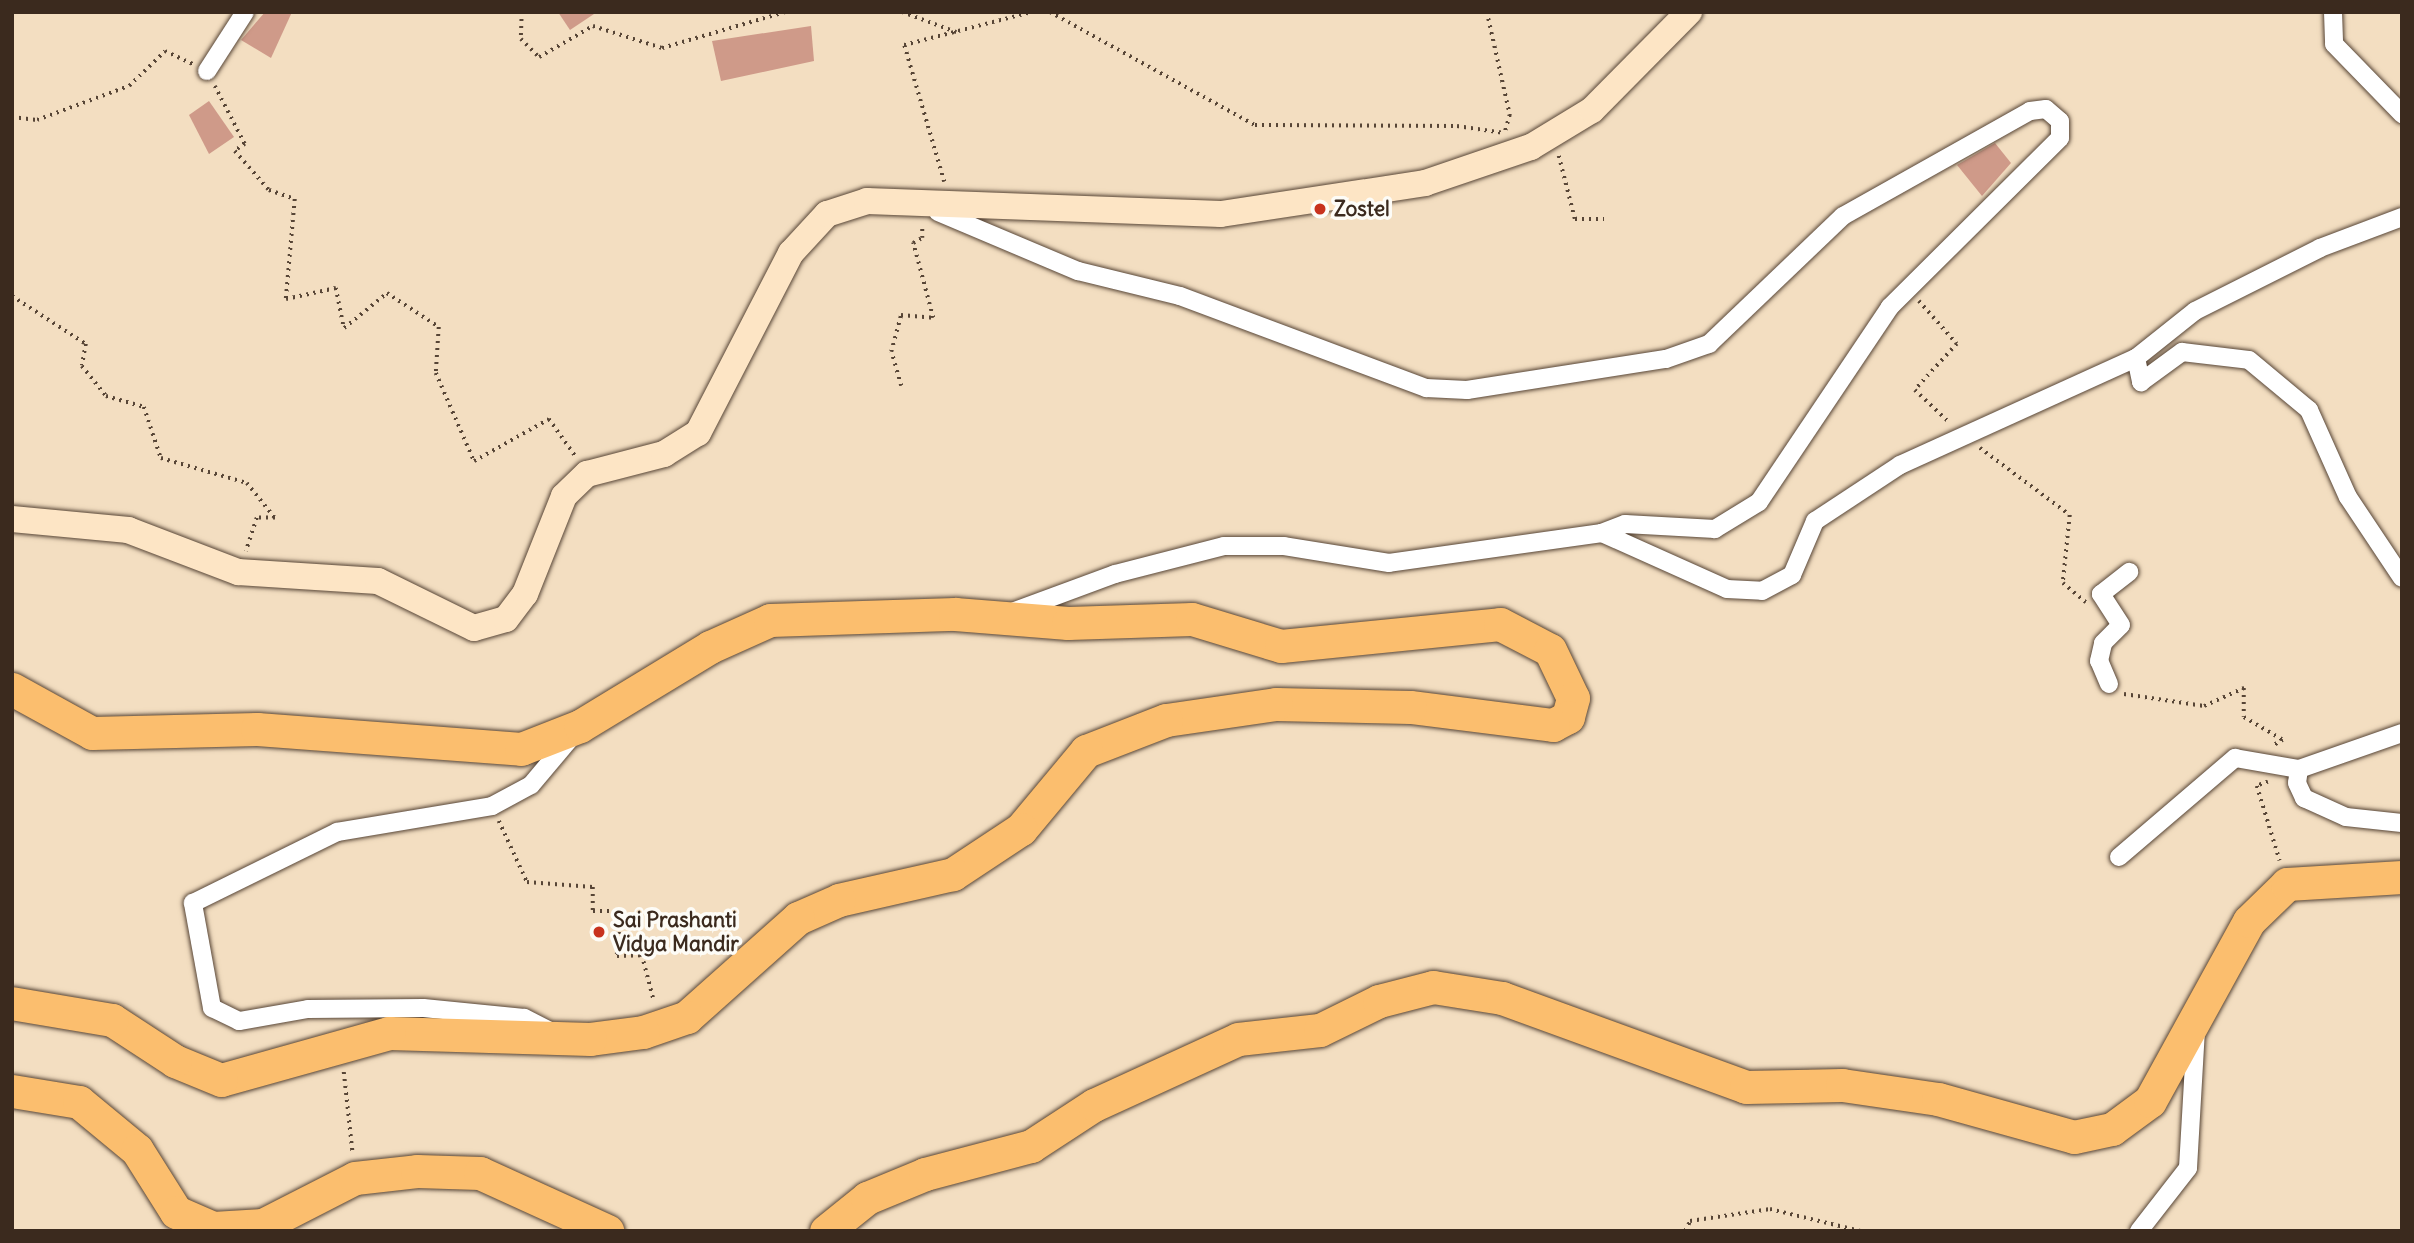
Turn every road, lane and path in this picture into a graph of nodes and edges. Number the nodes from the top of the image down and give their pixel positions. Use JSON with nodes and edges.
{"nodes":[{"id":1,"x":245,"y":12,"type":"edge"},
{"id":2,"x":522,"y":12,"type":"edge"},
{"id":3,"x":785,"y":12,"type":"edge"},
{"id":4,"x":902,"y":12,"type":"edge"},
{"id":5,"x":1032,"y":12,"type":"edge"},
{"id":6,"x":1049,"y":12,"type":"edge"},
{"id":7,"x":1487,"y":12,"type":"edge"},
{"id":8,"x":1689,"y":12,"type":"edge"},
{"id":9,"x":2333,"y":12,"type":"edge"},
{"id":10,"x":956,"y":32,"type":"junction"},
{"id":11,"x":207,"y":71,"type":"junction"},
{"id":12,"x":2402,"y":114,"type":"edge"},
{"id":13,"x":12,"y":117,"type":"edge"},
{"id":14,"x":1505,"y":133,"type":"junction"},
{"id":15,"x":1516,"y":134,"type":"dead end"},
{"id":16,"x":1553,"y":134,"type":"junction"},
{"id":17,"x":894,"y":201,"type":"junction"},
{"id":18,"x":951,"y":206,"type":"junction"},
{"id":19,"x":2402,"y":217,"type":"edge"},
{"id":20,"x":1604,"y":219,"type":"dead end"},
{"id":21,"x":1908,"y":289,"type":"junction"},
{"id":22,"x":12,"y":296,"type":"edge"},
{"id":23,"x":2136,"y":358,"type":"junction"},
{"id":24,"x":901,"y":386,"type":"dead end"},
{"id":25,"x":1964,"y":436,"type":"junction"},
{"id":26,"x":587,"y":474,"type":"junction"},
{"id":27,"x":12,"y":519,"type":"edge"},
{"id":28,"x":1602,"y":534,"type":"junction"},
{"id":29,"x":238,"y":572,"type":"junction"},
{"id":30,"x":2129,"y":572,"type":"dead end"},
{"id":31,"x":2402,"y":578,"type":"edge"},
{"id":32,"x":2101,"y":594,"type":"junction"},
{"id":33,"x":998,"y":617,"type":"junction"},
{"id":34,"x":2109,"y":684,"type":"joint"},
{"id":35,"x":12,"y":689,"type":"edge"},
{"id":36,"x":580,"y":726,"type":"junction"},
{"id":37,"x":2402,"y":733,"type":"edge"},
{"id":38,"x":2247,"y":760,"type":"junction"},
{"id":39,"x":2299,"y":769,"type":"junction"},
{"id":40,"x":492,"y":806,"type":"junction"},
{"id":41,"x":2402,"y":823,"type":"edge"},
{"id":42,"x":2119,"y":857,"type":"dead end"},
{"id":43,"x":2402,"y":877,"type":"edge"},
{"id":44,"x":2287,"y":884,"type":"junction"},
{"id":45,"x":12,"y":1003,"type":"edge"},
{"id":46,"x":2197,"y":1020,"type":"junction"},
{"id":47,"x":660,"y":1026,"type":"junction"},
{"id":48,"x":564,"y":1038,"type":"junction"},
{"id":49,"x":341,"y":1049,"type":"junction"},
{"id":50,"x":12,"y":1091,"type":"edge"},
{"id":51,"x":355,"y":1178,"type":"junction"},
{"id":52,"x":607,"y":1231,"type":"edge"},
{"id":53,"x":826,"y":1231,"type":"edge"},
{"id":54,"x":1685,"y":1231,"type":"edge"},
{"id":55,"x":1860,"y":1231,"type":"edge"},
{"id":56,"x":2139,"y":1231,"type":"edge"}],
"edges":[{"from":1,"to":11,"type":"street"},
{"from":2,"to":3,"type":"path"},
{"from":4,"to":10,"type":"path"},
{"from":5,"to":10,"type":"path"},
{"from":6,"to":14,"type":"path"},
{"from":7,"to":14,"type":"path"},
{"from":8,"to":16,"type":"main road"},
{"from":9,"to":12,"type":"street"},
{"from":10,"to":18,"type":"path"},
{"from":11,"to":13,"type":"path"},
{"from":11,"to":26,"type":"path"},
{"from":14,"to":15,"type":"path"},
{"from":16,"to":18,"type":"main road"},
{"from":16,"to":20,"type":"path"},
{"from":17,"to":18,"type":"main road"},
{"from":17,"to":21,"type":"street"},
{"from":17,"to":24,"type":"path"},
{"from":17,"to":26,"type":"main road"},
{"from":19,"to":23,"type":"street"},
{"from":21,"to":25,"type":"path"},
{"from":21,"to":28,"type":"street"},
{"from":22,"to":29,"type":"path"},
{"from":23,"to":25,"type":"street"},
{"from":23,"to":31,"type":"street"},
{"from":25,"to":28,"type":"street"},
{"from":25,"to":32,"type":"path"},
{"from":26,"to":29,"type":"main road"},
{"from":27,"to":29,"type":"main road"},
{"from":28,"to":33,"type":"street"},
{"from":30,"to":32,"type":"street"},
{"from":32,"to":34,"type":"street"},
{"from":33,"to":36,"type":"highway"},
{"from":33,"to":47,"type":"highway"},
{"from":34,"to":38,"type":"path"},
{"from":35,"to":36,"type":"highway"},
{"from":36,"to":40,"type":"street"},
{"from":37,"to":39,"type":"street"},
{"from":38,"to":39,"type":"street"},
{"from":38,"to":42,"type":"street"},
{"from":39,"to":41,"type":"street"},
{"from":39,"to":44,"type":"path"},
{"from":40,"to":47,"type":"path"},
{"from":40,"to":48,"type":"street"},
{"from":43,"to":44,"type":"highway"},
{"from":44,"to":46,"type":"highway"},
{"from":45,"to":49,"type":"highway"},
{"from":46,"to":53,"type":"highway"},
{"from":46,"to":56,"type":"street"},
{"from":47,"to":48,"type":"highway"},
{"from":48,"to":49,"type":"highway"},
{"from":49,"to":51,"type":"path"},
{"from":50,"to":51,"type":"highway"},
{"from":51,"to":52,"type":"highway"},
{"from":54,"to":55,"type":"path"}]}
